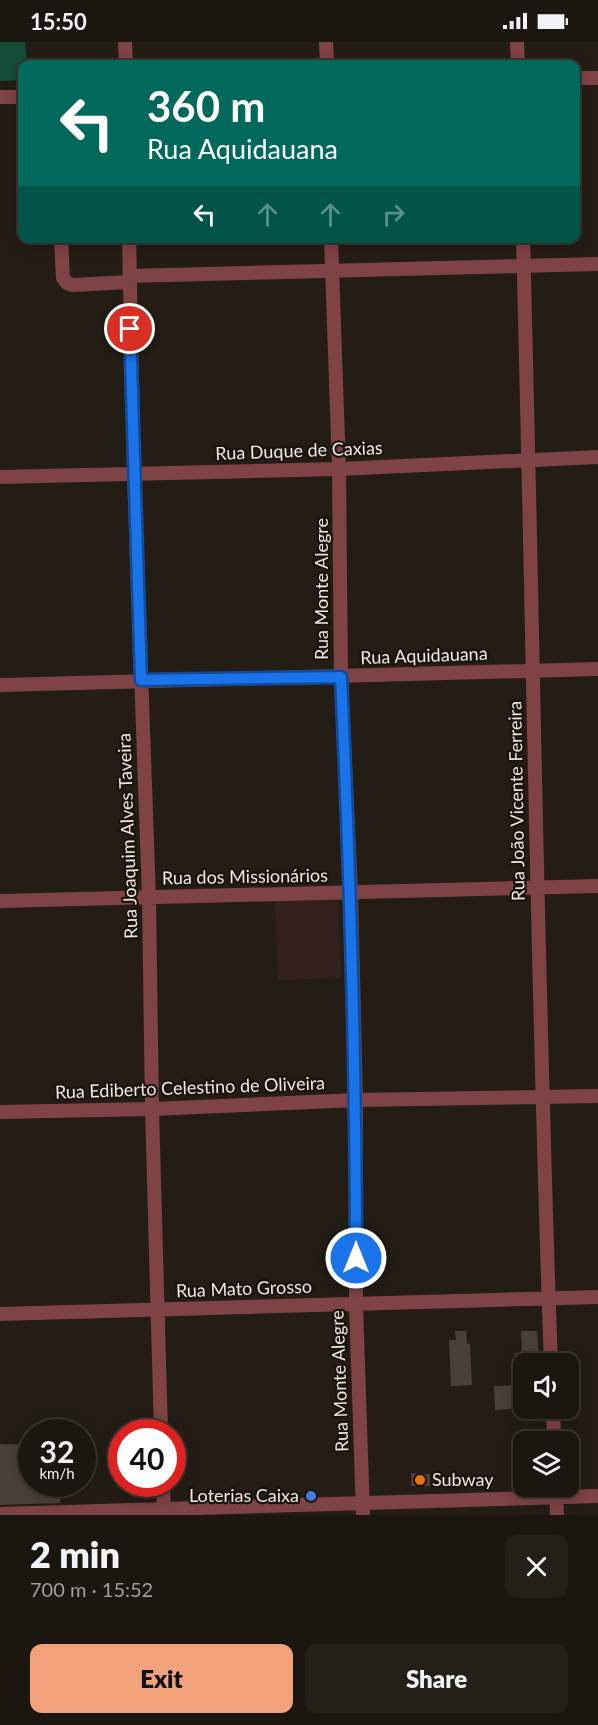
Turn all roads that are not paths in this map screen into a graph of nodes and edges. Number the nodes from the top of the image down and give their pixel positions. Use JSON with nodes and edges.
{"nodes":[{"id":1,"x":125,"y":42,"type":"edge"},
{"id":2,"x":326,"y":42,"type":"edge"},
{"id":3,"x":517,"y":42,"type":"edge"},
{"id":4,"x":126,"y":60,"type":"edge"},
{"id":5,"x":327,"y":60,"type":"edge"},
{"id":6,"x":518,"y":60,"type":"edge"},
{"id":7,"x":580,"y":78,"type":"edge"},
{"id":8,"x":598,"y":78,"type":"edge"},
{"id":9,"x":0,"y":97,"type":"edge"},
{"id":10,"x":18,"y":97,"type":"edge"},
{"id":11,"x":61,"y":243,"type":"edge"},
{"id":12,"x":129,"y":243,"type":"edge"},
{"id":13,"x":331,"y":243,"type":"edge"},
{"id":14,"x":522,"y":243,"type":"edge"},
{"id":15,"x":598,"y":264,"type":"edge"},
{"id":16,"x":523,"y":266,"type":"junction"},
{"id":17,"x":332,"y":269,"type":"junction"},
{"id":18,"x":129,"y":279,"type":"junction"},
{"id":19,"x":598,"y":457,"type":"edge"},
{"id":20,"x":529,"y":460,"type":"junction"},
{"id":21,"x":339,"y":469,"type":"junction"},
{"id":22,"x":134,"y":472,"type":"junction"},
{"id":23,"x":0,"y":477,"type":"edge"},
{"id":24,"x":598,"y":669,"type":"edge"},
{"id":25,"x":532,"y":670,"type":"junction"},
{"id":26,"x":341,"y":677,"type":"junction"},
{"id":27,"x":141,"y":680,"type":"junction"},
{"id":28,"x":0,"y":685,"type":"edge"},
{"id":29,"x":598,"y":886,"type":"edge"},
{"id":30,"x":536,"y":888,"type":"junction"},
{"id":31,"x":351,"y":893,"type":"junction"},
{"id":32,"x":149,"y":898,"type":"junction"},
{"id":33,"x":0,"y":901,"type":"edge"},
{"id":34,"x":598,"y":1096,"type":"edge"},
{"id":35,"x":544,"y":1097,"type":"junction"},
{"id":36,"x":356,"y":1100,"type":"junction"},
{"id":37,"x":152,"y":1108,"type":"junction"},
{"id":38,"x":0,"y":1112,"type":"edge"},
{"id":39,"x":598,"y":1297,"type":"edge"},
{"id":40,"x":549,"y":1298,"type":"junction"},
{"id":41,"x":356,"y":1303,"type":"junction"},
{"id":42,"x":158,"y":1309,"type":"junction"},
{"id":43,"x":0,"y":1314,"type":"edge"},
{"id":44,"x":551,"y":1353,"type":"edge"},
{"id":45,"x":161,"y":1419,"type":"edge"},
{"id":46,"x":579,"y":1494,"type":"edge"},
{"id":47,"x":513,"y":1496,"type":"edge"},
{"id":48,"x":598,"y":1496,"type":"edge"},
{"id":49,"x":163,"y":1497,"type":"edge"},
{"id":50,"x":556,"y":1497,"type":"edge"},
{"id":51,"x":362,"y":1509,"type":"edge"},
{"id":52,"x":164,"y":1512,"type":"edge"},
{"id":53,"x":0,"y":1514,"type":"edge"},
{"id":54,"x":557,"y":1515,"type":"edge"}],
"edges":[{"from":1,"to":4,"type":"street"},
{"from":2,"to":5,"type":"street"},
{"from":3,"to":6,"type":"street"},
{"from":7,"to":8,"type":"street"},
{"from":9,"to":10,"type":"street"},
{"from":11,"to":18,"type":"street"},
{"from":12,"to":18,"type":"street","name":"Rua Joaquim Alves Taveira"},
{"from":13,"to":17,"type":"street","name":"Rua Monte Alegre"},
{"from":14,"to":16,"type":"street","name":"Rua João Vicente Ferreira"},
{"from":15,"to":16,"type":"street"},
{"from":16,"to":17,"type":"street"},
{"from":16,"to":20,"type":"street","name":"Rua João Vicente Ferreira"},
{"from":17,"to":18,"type":"street"},
{"from":17,"to":21,"type":"street","name":"Rua Monte Alegre"},
{"from":18,"to":22,"type":"street","name":"Rua Joaquim Alves Taveira"},
{"from":19,"to":20,"type":"street","name":"Rua Duque de Caxias"},
{"from":20,"to":21,"type":"street","name":"Rua Duque de Caxias"},
{"from":20,"to":25,"type":"street","name":"Rua João Vicente Ferreira"},
{"from":21,"to":22,"type":"street","name":"Rua Duque de Caxias"},
{"from":21,"to":26,"type":"street","name":"Rua Monte Alegre"},
{"from":22,"to":23,"type":"street","name":"Rua Duque de Caxias"},
{"from":22,"to":27,"type":"street","name":"Rua Joaquim Alves Taveira"},
{"from":24,"to":25,"type":"street","name":"Rua Aquidauana"},
{"from":25,"to":26,"type":"street","name":"Rua Aquidauana"},
{"from":25,"to":30,"type":"street","name":"Rua João Vicente Ferreira"},
{"from":26,"to":27,"type":"street","name":"Rua Aquidauana"},
{"from":26,"to":31,"type":"street","name":"Rua Monte Alegre"},
{"from":27,"to":28,"type":"street","name":"Rua Aquidauana"},
{"from":27,"to":32,"type":"street","name":"Rua Joaquim Alves Taveira"},
{"from":29,"to":30,"type":"street","name":"Rua dos Missionários"},
{"from":30,"to":31,"type":"street","name":"Rua dos Missionários"},
{"from":30,"to":35,"type":"street","name":"Rua João Vicente Ferreira"},
{"from":31,"to":32,"type":"street","name":"Rua dos Missionários"},
{"from":31,"to":36,"type":"street","name":"Rua Monte Alegre"},
{"from":32,"to":33,"type":"street","name":"Rua dos Missionários"},
{"from":32,"to":37,"type":"street","name":"Rua Joaquim Alves Taveira"},
{"from":34,"to":35,"type":"street","name":"Rua Ediberto Celestino de Oliveira"},
{"from":35,"to":36,"type":"street","name":"Rua Ediberto Celestino de Oliveira"},
{"from":35,"to":40,"type":"street","name":"Rua João Vicente Ferreira"},
{"from":36,"to":37,"type":"street","name":"Rua Ediberto Celestino de Oliveira"},
{"from":36,"to":41,"type":"street","name":"Rua Monte Alegre"},
{"from":37,"to":38,"type":"street","name":"Rua Ediberto Celestino de Oliveira"},
{"from":37,"to":42,"type":"street","name":"Rua Joaquim Alves Taveira"},
{"from":39,"to":40,"type":"street","name":"Rua Mato Grosso"},
{"from":40,"to":41,"type":"street","name":"Rua Mato Grosso"},
{"from":40,"to":44,"type":"street","name":"Rua João Vicente Ferreira"},
{"from":41,"to":42,"type":"street","name":"Rua Mato Grosso"},
{"from":41,"to":51,"type":"street","name":"Rua Monte Alegre"},
{"from":42,"to":43,"type":"street","name":"Rua Mato Grosso"},
{"from":42,"to":45,"type":"street","name":"Rua Joaquim Alves Taveira"},
{"from":46,"to":48,"type":"street"},
{"from":47,"to":51,"type":"street"},
{"from":49,"to":52,"type":"street"},
{"from":50,"to":54,"type":"street"},
{"from":51,"to":52,"type":"street"},
{"from":52,"to":53,"type":"street"}]}
